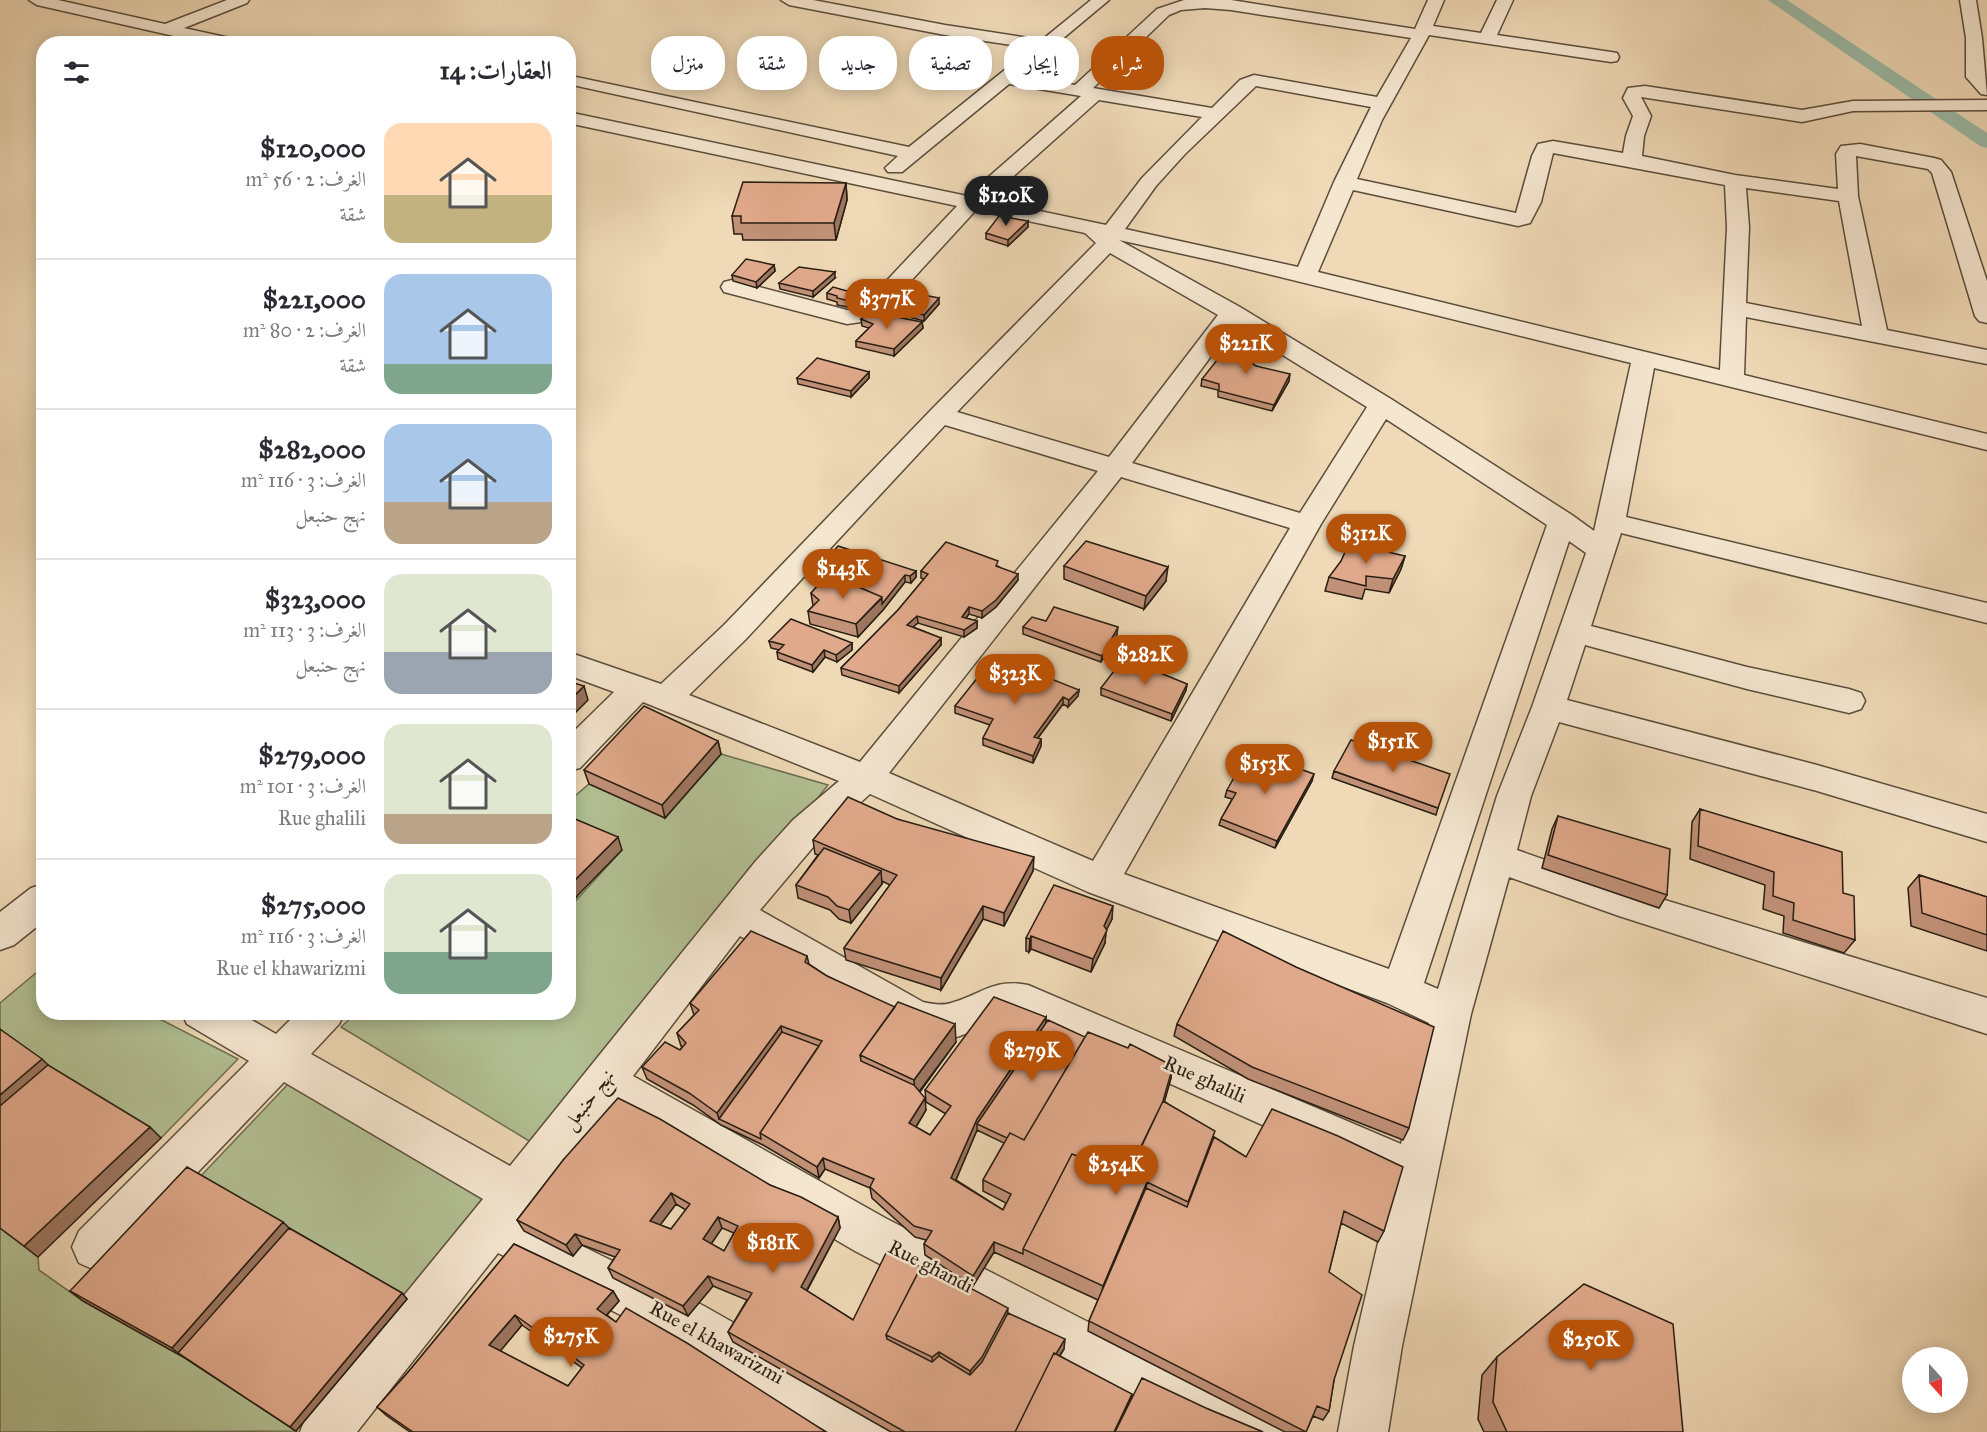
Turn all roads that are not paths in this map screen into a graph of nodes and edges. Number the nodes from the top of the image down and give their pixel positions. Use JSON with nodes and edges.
{"nodes":[{"id":1,"x":37,"y":0,"type":"edge"},
{"id":2,"x":241,"y":0,"type":"edge"},
{"id":3,"x":789,"y":0,"type":"edge"},
{"id":4,"x":1101,"y":0,"type":"edge"},
{"id":5,"x":1436,"y":0,"type":"edge"},
{"id":6,"x":1505,"y":0,"type":"edge"},
{"id":7,"x":1968,"y":0,"type":"edge"},
{"id":8,"x":167,"y":29,"type":"junction"},
{"id":9,"x":1422,"y":32,"type":"junction"},
{"id":10,"x":198,"y":36,"type":"edge"},
{"id":11,"x":1055,"y":36,"type":"edge"},
{"id":12,"x":1486,"y":38,"type":"junction"},
{"id":13,"x":1004,"y":39,"type":"edge"},
{"id":14,"x":1980,"y":39,"type":"edge"},
{"id":15,"x":1611,"y":57,"type":"dead end"},
{"id":16,"x":1981,"y":57,"type":"edge"},
{"id":17,"x":1004,"y":78,"type":"edge"},
{"id":18,"x":576,"y":82,"type":"dead end"},
{"id":19,"x":1075,"y":90,"type":"edge"},
{"id":20,"x":1987,"y":90,"type":"edge"},
{"id":21,"x":1087,"y":92,"type":"junction"},
{"id":22,"x":1383,"y":104,"type":"junction"},
{"id":23,"x":1987,"y":105,"type":"edge"},
{"id":24,"x":1216,"y":114,"type":"junction"},
{"id":25,"x":576,"y":119,"type":"edge"},
{"id":26,"x":912,"y":153,"type":"junction"},
{"id":27,"x":1632,"y":160,"type":"junction"},
{"id":28,"x":1735,"y":181,"type":"junction"},
{"id":29,"x":1344,"y":182,"type":"junction"},
{"id":30,"x":878,"y":183,"type":"junction"},
{"id":31,"x":1848,"y":196,"type":"junction"},
{"id":32,"x":971,"y":203,"type":"junction"},
{"id":33,"x":1104,"y":235,"type":"junction"},
{"id":34,"x":1305,"y":276,"type":"junction"},
{"id":35,"x":732,"y":287,"type":"dead end"},
{"id":36,"x":1736,"y":308,"type":"junction"},
{"id":37,"x":1232,"y":312,"type":"junction"},
{"id":38,"x":1987,"y":316,"type":"edge"},
{"id":39,"x":1876,"y":335,"type":"junction"},
{"id":40,"x":1987,"y":357,"type":"edge"},
{"id":41,"x":1644,"y":359,"type":"junction"},
{"id":42,"x":1732,"y":378,"type":"junction"},
{"id":43,"x":1382,"y":404,"type":"junction"},
{"id":44,"x":940,"y":415,"type":"junction"},
{"id":45,"x":1987,"y":442,"type":"edge"},
{"id":46,"x":1115,"y":467,"type":"junction"},
{"id":47,"x":1562,"y":521,"type":"junction"},
{"id":48,"x":1306,"y":524,"type":"junction"},
{"id":49,"x":1606,"y":536,"type":"junction"},
{"id":50,"x":1987,"y":613,"type":"edge"},
{"id":51,"x":1574,"y":632,"type":"junction"},
{"id":52,"x":576,"y":666,"type":"edge"},
{"id":53,"x":652,"y":693,"type":"junction"},
{"id":54,"x":1849,"y":701,"type":"dead end"},
{"id":55,"x":1548,"y":707,"type":"junction"},
{"id":56,"x":576,"y":753,"type":"edge"},
{"id":57,"x":866,"y":778,"type":"junction"},
{"id":58,"x":1987,"y":828,"type":"edge"},
{"id":59,"x":1496,"y":857,"type":"junction"},
{"id":60,"x":1101,"y":881,"type":"junction"},
{"id":61,"x":36,"y":911,"type":"edge"},
{"id":62,"x":735,"y":914,"type":"junction"},
{"id":63,"x":0,"y":934,"type":"edge"},
{"id":64,"x":1401,"y":991,"type":"junction"},
{"id":65,"x":1451,"y":1014,"type":"junction"},
{"id":66,"x":1987,"y":1016,"type":"edge"},
{"id":67,"x":215,"y":1020,"type":"edge"},
{"id":68,"x":318,"y":1020,"type":"edge"},
{"id":69,"x":281,"y":1059,"type":"junction"},
{"id":70,"x":602,"y":1081,"type":"junction"},
{"id":71,"x":1416,"y":1172,"type":"junction"},
{"id":72,"x":502,"y":1209,"type":"junction"},
{"id":73,"x":95,"y":1247,"type":"dead end"},
{"id":74,"x":338,"y":1428,"type":"edge"},
{"id":75,"x":876,"y":1432,"type":"edge"},
{"id":76,"x":1270,"y":1432,"type":"edge"},
{"id":77,"x":1363,"y":1432,"type":"edge"}],
"edges":[{"from":1,"to":8,"type":"street"},
{"from":2,"to":8,"type":"street"},
{"from":3,"to":13,"type":"street"},
{"from":4,"to":11,"type":"street"},
{"from":5,"to":9,"type":"street"},
{"from":6,"to":12,"type":"street"},
{"from":7,"to":14,"type":"street"},
{"from":8,"to":10,"type":"street"},
{"from":9,"to":12,"type":"street"},
{"from":9,"to":21,"type":"street"},
{"from":9,"to":22,"type":"street"},
{"from":12,"to":15,"type":"street"},
{"from":14,"to":16,"type":"street"},
{"from":16,"to":20,"type":"street"},
{"from":17,"to":26,"type":"street"},
{"from":18,"to":26,"type":"street"},
{"from":19,"to":21,"type":"street"},
{"from":21,"to":24,"type":"street"},
{"from":21,"to":32,"type":"street"},
{"from":22,"to":24,"type":"street"},
{"from":22,"to":29,"type":"street"},
{"from":23,"to":27,"type":"street"},
{"from":24,"to":33,"type":"street"},
{"from":25,"to":30,"type":"street"},
{"from":26,"to":30,"type":"street"},
{"from":27,"to":28,"type":"street"},
{"from":27,"to":29,"type":"street"},
{"from":28,"to":31,"type":"street"},
{"from":28,"to":36,"type":"street"},
{"from":29,"to":34,"type":"street"},
{"from":30,"to":32,"type":"street"},
{"from":31,"to":38,"type":"street"},
{"from":31,"to":39,"type":"street"},
{"from":32,"to":33,"type":"street"},
{"from":32,"to":35,"type":"street"},
{"from":33,"to":34,"type":"street"},
{"from":33,"to":37,"type":"street"},
{"from":33,"to":44,"type":"street"},
{"from":34,"to":41,"type":"street"},
{"from":36,"to":39,"type":"street"},
{"from":36,"to":42,"type":"street"},
{"from":37,"to":43,"type":"street"},
{"from":37,"to":46,"type":"street","name":"نهج حنبعل"},
{"from":39,"to":40,"type":"street"},
{"from":41,"to":42,"type":"street"},
{"from":41,"to":49,"type":"street"},
{"from":42,"to":45,"type":"street"},
{"from":43,"to":47,"type":"street"},
{"from":43,"to":48,"type":"street"},
{"from":44,"to":46,"type":"street"},
{"from":44,"to":53,"type":"street"},
{"from":46,"to":48,"type":"street"},
{"from":46,"to":57,"type":"street","name":"نهج حنبعل"},
{"from":47,"to":49,"type":"street"},
{"from":47,"to":64,"type":"street"},
{"from":48,"to":60,"type":"street"},
{"from":49,"to":50,"type":"street"},
{"from":49,"to":51,"type":"street"},
{"from":51,"to":54,"type":"street"},
{"from":51,"to":55,"type":"street"},
{"from":52,"to":53,"type":"street"},
{"from":53,"to":56,"type":"street"},
{"from":53,"to":57,"type":"street"},
{"from":55,"to":58,"type":"street"},
{"from":55,"to":59,"type":"street"},
{"from":57,"to":60,"type":"street"},
{"from":57,"to":62,"type":"street","name":"نهج حنبعل"},
{"from":59,"to":65,"type":"street"},
{"from":59,"to":66,"type":"street"},
{"from":60,"to":64,"type":"street"},
{"from":61,"to":63,"type":"street"},
{"from":62,"to":70,"type":"street","name":"نهج حنبعل"},
{"from":62,"to":71,"type":"street","name":"Rue ghalili"},
{"from":64,"to":65,"type":"street"},
{"from":65,"to":71,"type":"street"},
{"from":67,"to":69,"type":"street","name":"Rue el khawarizmi"},
{"from":68,"to":69,"type":"street"},
{"from":69,"to":72,"type":"street","name":"Rue el khawarizmi"},
{"from":69,"to":73,"type":"street"},
{"from":70,"to":72,"type":"street","name":"نهج حنبعل"},
{"from":70,"to":76,"type":"street","name":"Rue ghandi"},
{"from":71,"to":77,"type":"street"},
{"from":72,"to":74,"type":"street","name":"نهج حنبعل"},
{"from":72,"to":75,"type":"street","name":"Rue el khawarizmi"}]}
